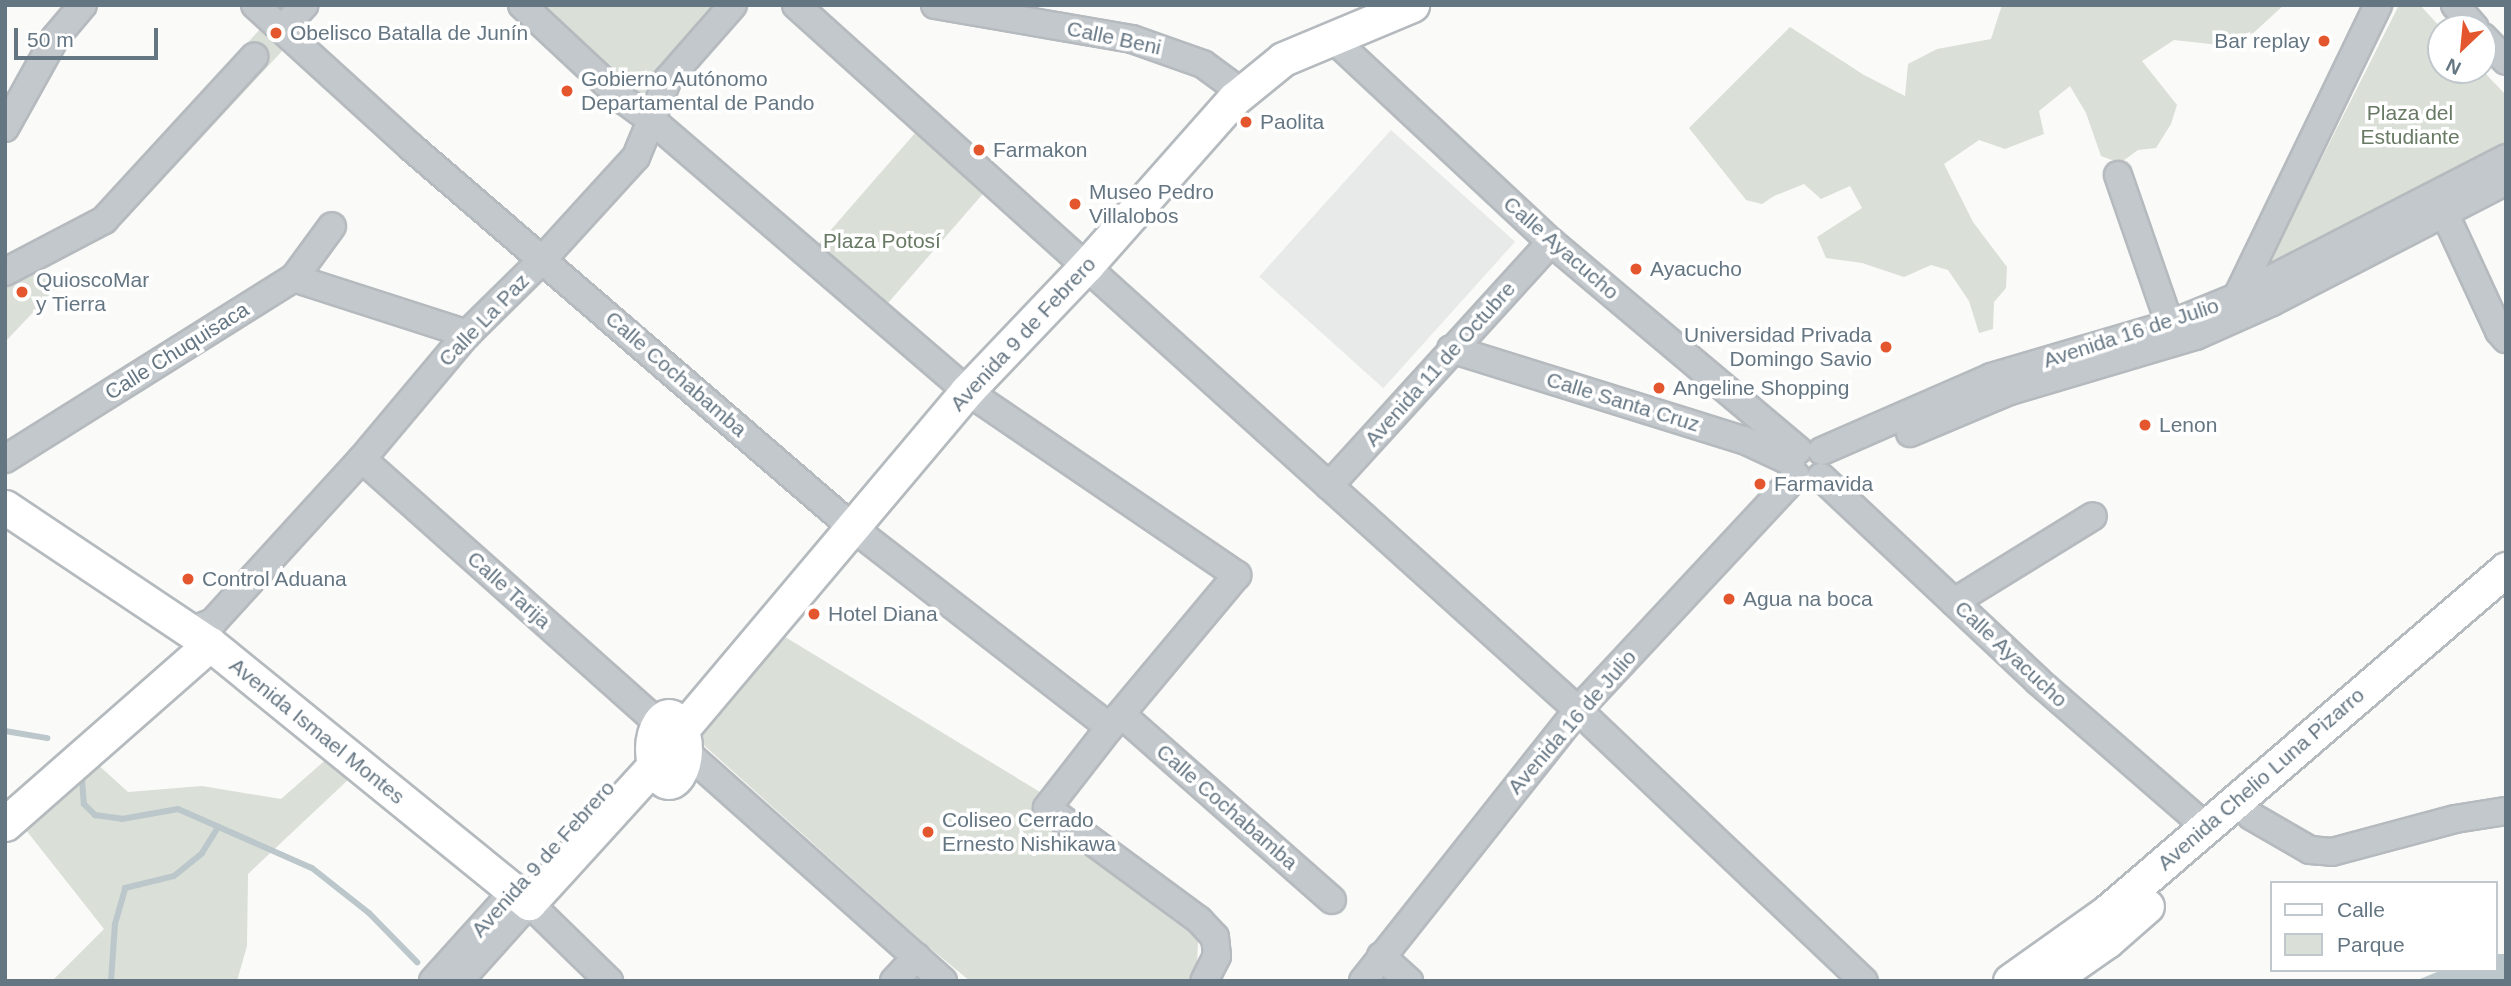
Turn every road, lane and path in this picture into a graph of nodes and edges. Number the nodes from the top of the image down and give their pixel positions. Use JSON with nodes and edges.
{"nodes":[{"id":1,"x":83,"y":5,"type":"edge"},
{"id":2,"x":255,"y":5,"type":"edge"},
{"id":3,"x":304,"y":5,"type":"edge"},
{"id":4,"x":522,"y":5,"type":"edge"},
{"id":5,"x":733,"y":5,"type":"edge"},
{"id":6,"x":935,"y":5,"type":"edge"},
{"id":7,"x":1366,"y":5,"type":"edge"},
{"id":8,"x":1412,"y":5,"type":"edge"},
{"id":9,"x":2378,"y":5,"type":"edge"},
{"id":10,"x":811,"y":10,"type":"edge"},
{"id":11,"x":282,"y":29,"type":"junction"},
{"id":12,"x":1331,"y":37,"type":"junction"},
{"id":13,"x":254,"y":57,"type":"dead end"},
{"id":14,"x":1234,"y":86,"type":"junction"},
{"id":15,"x":653,"y":121,"type":"junction"},
{"id":16,"x":5,"y":128,"type":"edge"},
{"id":17,"x":2506,"y":158,"type":"edge"},
{"id":18,"x":2118,"y":175,"type":"dead end"},
{"id":19,"x":2506,"y":181,"type":"edge"},
{"id":20,"x":2444,"y":212,"type":"junction"},
{"id":21,"x":332,"y":226,"type":"dead end"},
{"id":22,"x":1551,"y":243,"type":"junction"},
{"id":23,"x":1080,"y":259,"type":"junction"},
{"id":24,"x":542,"y":260,"type":"junction"},
{"id":25,"x":5,"y":272,"type":"edge"},
{"id":26,"x":294,"y":278,"type":"junction"},
{"id":27,"x":2234,"y":309,"type":"junction"},
{"id":28,"x":2170,"y":325,"type":"junction"},
{"id":29,"x":467,"y":334,"type":"junction"},
{"id":30,"x":2506,"y":338,"type":"edge"},
{"id":31,"x":1451,"y":349,"type":"junction"},
{"id":32,"x":959,"y":384,"type":"junction"},
{"id":33,"x":5,"y":459,"type":"edge"},
{"id":34,"x":362,"y":459,"type":"junction"},
{"id":35,"x":1809,"y":464,"type":"junction"},
{"id":36,"x":1329,"y":486,"type":"junction"},
{"id":37,"x":5,"y":507,"type":"edge"},
{"id":38,"x":2093,"y":516,"type":"dead end"},
{"id":39,"x":846,"y":521,"type":"junction"},
{"id":40,"x":2506,"y":569,"type":"edge"},
{"id":41,"x":2506,"y":595,"type":"edge"},
{"id":42,"x":1954,"y":602,"type":"junction"},
{"id":43,"x":204,"y":633,"type":"junction"},
{"id":44,"x":1578,"y":710,"type":"junction"},
{"id":45,"x":1116,"y":720,"type":"junction"},
{"id":46,"x":668,"y":732,"type":"junction"},
{"id":47,"x":5,"y":794,"type":"edge"},
{"id":48,"x":2506,"y":811,"type":"edge"},
{"id":49,"x":2251,"y":816,"type":"junction"},
{"id":50,"x":5,"y":824,"type":"edge"},
{"id":51,"x":2205,"y":826,"type":"junction"},
{"id":52,"x":522,"y":897,"type":"junction"},
{"id":53,"x":1332,"y":900,"type":"dead end"},
{"id":54,"x":1381,"y":956,"type":"junction"},
{"id":55,"x":916,"y":957,"type":"junction"},
{"id":56,"x":1863,"y":980,"type":"edge"},
{"id":57,"x":433,"y":981,"type":"edge"},
{"id":58,"x":459,"y":981,"type":"edge"},
{"id":59,"x":608,"y":981,"type":"edge"},
{"id":60,"x":894,"y":981,"type":"edge"},
{"id":61,"x":943,"y":981,"type":"edge"},
{"id":62,"x":1204,"y":981,"type":"edge"},
{"id":63,"x":1363,"y":981,"type":"edge"},
{"id":64,"x":1409,"y":981,"type":"edge"},
{"id":65,"x":2010,"y":981,"type":"edge"},
{"id":66,"x":2049,"y":981,"type":"edge"}],
"edges":[{"from":1,"to":16,"type":"street"},
{"from":2,"to":11,"type":"street","name":"Calle Cochabamba"},
{"from":3,"to":11,"type":"street"},
{"from":4,"to":15,"type":"street"},
{"from":5,"to":15,"type":"street","name":"Calle La Paz"},
{"from":6,"to":14,"type":"street","name":"Calle Beni"},
{"from":7,"to":14,"type":"main road","name":"Avenida 9 de Febrero"},
{"from":8,"to":12,"type":"main road","name":"Avenida 9 de Febrero"},
{"from":9,"to":27,"type":"street"},
{"from":10,"to":23,"type":"street"},
{"from":11,"to":24,"type":"street","name":"Calle Cochabamba"},
{"from":12,"to":14,"type":"main road","name":"Avenida 9 de Febrero"},
{"from":12,"to":22,"type":"street","name":"Calle Ayacucho"},
{"from":13,"to":25,"type":"street"},
{"from":14,"to":23,"type":"main road","name":"Avenida 9 de Febrero"},
{"from":15,"to":24,"type":"street","name":"Calle La Paz"},
{"from":15,"to":32,"type":"street"},
{"from":17,"to":27,"type":"street","name":"Avenida 16 de Julio"},
{"from":18,"to":28,"type":"street"},
{"from":19,"to":20,"type":"street","name":"Avenida 16 de Julio"},
{"from":20,"to":27,"type":"street","name":"Avenida 16 de Julio"},
{"from":20,"to":30,"type":"street"},
{"from":21,"to":26,"type":"street","name":"Calle Chuquisaca"},
{"from":22,"to":31,"type":"street","name":"Avenida 11 de Octubre"},
{"from":22,"to":35,"type":"street","name":"Calle Ayacucho"},
{"from":23,"to":32,"type":"main road","name":"Avenida 9 de Febrero"},
{"from":23,"to":36,"type":"street"},
{"from":24,"to":29,"type":"street","name":"Calle La Paz"},
{"from":24,"to":39,"type":"street","name":"Calle Cochabamba"},
{"from":26,"to":29,"type":"street"},
{"from":26,"to":33,"type":"street","name":"Calle Chuquisaca"},
{"from":27,"to":28,"type":"street","name":"Avenida 16 de Julio"},
{"from":27,"to":35,"type":"street","name":"Avenida 16 de Julio"},
{"from":28,"to":35,"type":"street","name":"Avenida 16 de Julio"},
{"from":29,"to":34,"type":"street","name":"Calle La Paz"},
{"from":31,"to":35,"type":"street","name":"Calle Santa Cruz"},
{"from":31,"to":36,"type":"street","name":"Avenida 11 de Octubre"},
{"from":32,"to":39,"type":"main road","name":"Avenida 9 de Febrero"},
{"from":32,"to":45,"type":"street"},
{"from":34,"to":43,"type":"street","name":"Calle La Paz"},
{"from":34,"to":46,"type":"street","name":"Calle Tarija"},
{"from":35,"to":42,"type":"street","name":"Calle Ayacucho"},
{"from":35,"to":44,"type":"street","name":"Avenida 16 de Julio"},
{"from":36,"to":44,"type":"street"},
{"from":37,"to":43,"type":"main road","name":"Avenida Ismael Montes"},
{"from":38,"to":42,"type":"street"},
{"from":39,"to":45,"type":"street","name":"Calle Cochabamba"},
{"from":39,"to":46,"type":"main road","name":"Avenida 9 de Febrero"},
{"from":40,"to":51,"type":"main road","name":"Avenida Chelio Luna Pizarro"},
{"from":41,"to":49,"type":"main road","name":"Avenida Chelio Luna Pizarro"},
{"from":42,"to":51,"type":"street","name":"Calle Ayacucho"},
{"from":43,"to":47,"type":"main road"},
{"from":43,"to":50,"type":"main road"},
{"from":43,"to":52,"type":"main road","name":"Avenida Ismael Montes"},
{"from":44,"to":54,"type":"street","name":"Avenida 16 de Julio"},
{"from":44,"to":56,"type":"street"},
{"from":45,"to":53,"type":"street","name":"Calle Cochabamba"},
{"from":45,"to":62,"type":"street"},
{"from":46,"to":52,"type":"main road","name":"Avenida 9 de Febrero"},
{"from":46,"to":55,"type":"street","name":"Calle Tarija"},
{"from":48,"to":49,"type":"street"},
{"from":49,"to":66,"type":"main road","name":"Avenida Chelio Luna Pizarro"},
{"from":51,"to":65,"type":"main road","name":"Avenida Chelio Luna Pizarro"},
{"from":52,"to":57,"type":"street","name":"Avenida 9 de Febrero"},
{"from":52,"to":58,"type":"street","name":"Avenida 9 de Febrero"},
{"from":52,"to":59,"type":"street","name":"Avenida Ismael Montes"},
{"from":54,"to":63,"type":"street","name":"Avenida 16 de Julio"},
{"from":54,"to":64,"type":"street"},
{"from":55,"to":60,"type":"street"},
{"from":55,"to":61,"type":"street","name":"Calle Tarija"}]}
